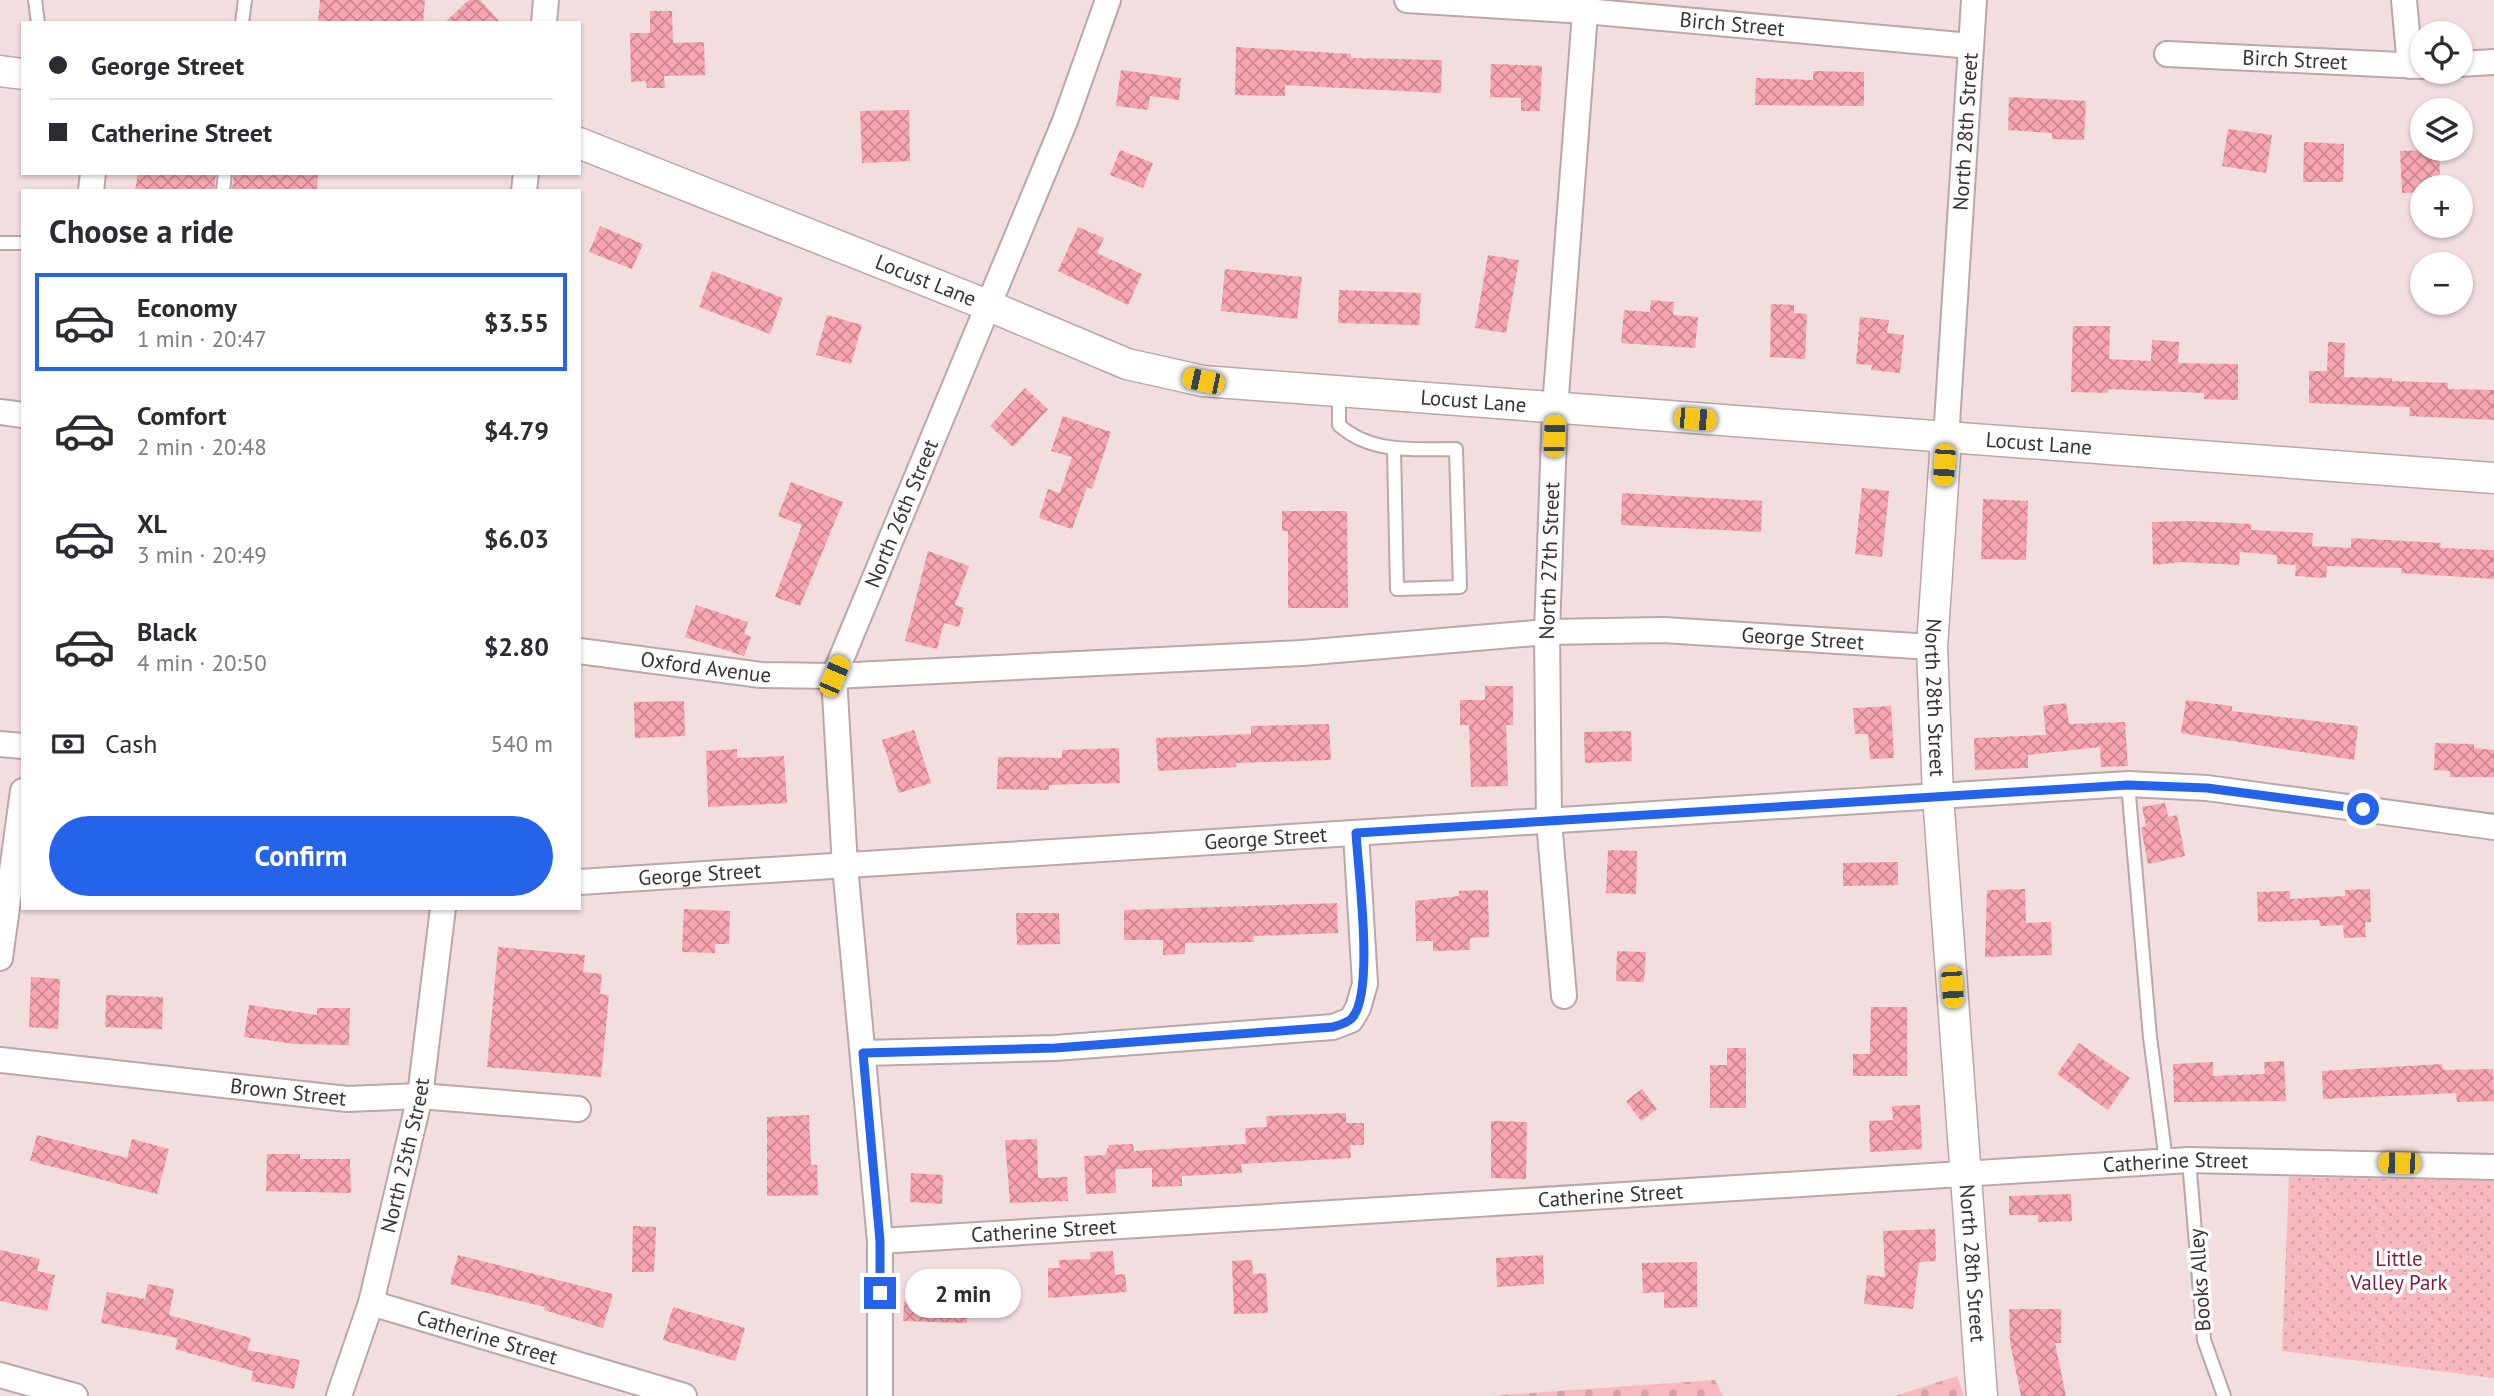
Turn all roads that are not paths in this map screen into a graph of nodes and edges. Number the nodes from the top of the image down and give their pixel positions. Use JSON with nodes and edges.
{"nodes":[{"id":1,"x":35,"y":0,"type":"edge"},
{"id":2,"x":245,"y":0,"type":"edge"},
{"id":3,"x":547,"y":0,"type":"edge"},
{"id":4,"x":1108,"y":0,"type":"edge"},
{"id":5,"x":1407,"y":0,"type":"edge"},
{"id":6,"x":1974,"y":0,"type":"edge"},
{"id":7,"x":2404,"y":0,"type":"edge"},
{"id":8,"x":1585,"y":6,"type":"edge"},
{"id":9,"x":38,"y":21,"type":"edge"},
{"id":10,"x":242,"y":21,"type":"edge"},
{"id":11,"x":544,"y":21,"type":"edge"},
{"id":12,"x":2410,"y":33,"type":"edge"},
{"id":13,"x":1971,"y":46,"type":"junction"},
{"id":14,"x":2166,"y":54,"type":"dead end"},
{"id":15,"x":2494,"y":62,"type":"edge"},
{"id":16,"x":2473,"y":63,"type":"edge"},
{"id":17,"x":2410,"y":66,"type":"edge"},
{"id":18,"x":0,"y":71,"type":"edge"},
{"id":19,"x":21,"y":74,"type":"edge"},
{"id":20,"x":581,"y":144,"type":"edge"},
{"id":21,"x":0,"y":243,"type":"edge"},
{"id":22,"x":21,"y":243,"type":"edge"},
{"id":23,"x":987,"y":305,"type":"junction"},
{"id":24,"x":1339,"y":392,"type":"junction"},
{"id":25,"x":1555,"y":408,"type":"junction"},
{"id":26,"x":0,"y":412,"type":"edge"},
{"id":27,"x":21,"y":415,"type":"edge"},
{"id":28,"x":1946,"y":439,"type":"junction"},
{"id":29,"x":1394,"y":449,"type":"junction"},
{"id":30,"x":2494,"y":478,"type":"edge"},
{"id":31,"x":1547,"y":632,"type":"junction"},
{"id":32,"x":1932,"y":647,"type":"junction"},
{"id":33,"x":581,"y":651,"type":"edge"},
{"id":34,"x":834,"y":676,"type":"junction"},
{"id":35,"x":0,"y":744,"type":"edge"},
{"id":36,"x":21,"y":746,"type":"edge"},
{"id":37,"x":2128,"y":785,"type":"junction"},
{"id":38,"x":1938,"y":795,"type":"junction"},
{"id":39,"x":21,"y":806,"type":"edge"},
{"id":40,"x":1549,"y":821,"type":"junction"},
{"id":41,"x":2494,"y":827,"type":"edge"},
{"id":42,"x":1356,"y":833,"type":"junction"},
{"id":43,"x":845,"y":866,"type":"junction"},
{"id":44,"x":581,"y":882,"type":"edge"},
{"id":45,"x":443,"y":910,"type":"edge"},
{"id":46,"x":0,"y":958,"type":"edge"},
{"id":47,"x":1564,"y":996,"type":"dead end"},
{"id":48,"x":863,"y":1053,"type":"junction"},
{"id":49,"x":0,"y":1060,"type":"edge"},
{"id":50,"x":420,"y":1096,"type":"junction"},
{"id":51,"x":578,"y":1109,"type":"dead end"},
{"id":52,"x":2178,"y":1160,"type":"junction"},
{"id":53,"x":2494,"y":1167,"type":"edge"},
{"id":54,"x":1964,"y":1174,"type":"junction"},
{"id":55,"x":880,"y":1241,"type":"junction"},
{"id":56,"x":371,"y":1303,"type":"junction"},
{"id":57,"x":0,"y":1375,"type":"edge"},
{"id":58,"x":75,"y":1396,"type":"edge"},
{"id":59,"x":340,"y":1396,"type":"edge"},
{"id":60,"x":684,"y":1396,"type":"edge"},
{"id":61,"x":880,"y":1396,"type":"edge"},
{"id":62,"x":1982,"y":1396,"type":"edge"},
{"id":63,"x":2224,"y":1396,"type":"edge"}],
"edges":[{"from":1,"to":9,"type":"lane"},
{"from":2,"to":10,"type":"lane"},
{"from":3,"to":11,"type":"street"},
{"from":4,"to":23,"type":"street","name":"North 26th Street"},
{"from":5,"to":8,"type":"street","name":"Birch Street"},
{"from":6,"to":13,"type":"street","name":"North 28th Street"},
{"from":7,"to":12,"type":"street"},
{"from":8,"to":13,"type":"street","name":"Birch Street"},
{"from":8,"to":25,"type":"street","name":"North 27th Street"},
{"from":13,"to":28,"type":"street","name":"North 28th Street"},
{"from":14,"to":17,"type":"street","name":"Birch Street"},
{"from":15,"to":16,"type":"street"},
{"from":18,"to":19,"type":"street"},
{"from":20,"to":23,"type":"street","name":"Locust Lane"},
{"from":21,"to":22,"type":"lane"},
{"from":23,"to":24,"type":"street","name":"Locust Lane"},
{"from":23,"to":34,"type":"street","name":"North 26th Street"},
{"from":24,"to":25,"type":"street","name":"Locust Lane"},
{"from":24,"to":29,"type":"lane"},
{"from":25,"to":28,"type":"street","name":"Locust Lane"},
{"from":25,"to":31,"type":"street","name":"North 27th Street"},
{"from":26,"to":27,"type":"street"},
{"from":28,"to":30,"type":"street","name":"Locust Lane"},
{"from":28,"to":32,"type":"street","name":"North 28th Street"},
{"from":29,"to":29,"type":"lane"},
{"from":31,"to":32,"type":"street","name":"George Street"},
{"from":31,"to":34,"type":"street","name":"George Street"},
{"from":31,"to":40,"type":"street","name":"North 27th Street"},
{"from":32,"to":38,"type":"street","name":"North 28th Street"},
{"from":33,"to":34,"type":"street","name":"Oxford Avenue"},
{"from":34,"to":43,"type":"street","name":"North 26th Street"},
{"from":35,"to":36,"type":"street"},
{"from":37,"to":38,"type":"street","name":"George Street"},
{"from":37,"to":41,"type":"street","name":"George Street"},
{"from":37,"to":52,"type":"lane","name":"Books Alley"},
{"from":38,"to":40,"type":"street","name":"George Street"},
{"from":38,"to":54,"type":"street","name":"North 28th Street"},
{"from":39,"to":46,"type":"street"},
{"from":40,"to":42,"type":"street","name":"George Street"},
{"from":40,"to":47,"type":"street","name":"North 27th Street"},
{"from":42,"to":43,"type":"street","name":"George Street"},
{"from":42,"to":48,"type":"street"},
{"from":43,"to":44,"type":"street","name":"George Street"},
{"from":43,"to":48,"type":"street","name":"North 26th Street"},
{"from":45,"to":50,"type":"street","name":"North 25th Street"},
{"from":48,"to":55,"type":"street","name":"North 26th Street"},
{"from":49,"to":50,"type":"street","name":"Brown Street"},
{"from":50,"to":51,"type":"street","name":"Brown Street"},
{"from":50,"to":56,"type":"street","name":"North 25th Street"},
{"from":52,"to":53,"type":"street","name":"Catherine Street"},
{"from":52,"to":54,"type":"street","name":"Catherine Street"},
{"from":52,"to":63,"type":"lane","name":"Books Alley"},
{"from":54,"to":55,"type":"street","name":"Catherine Street"},
{"from":54,"to":62,"type":"street","name":"North 28th Street"},
{"from":55,"to":61,"type":"street"},
{"from":56,"to":59,"type":"street","name":"North 25th Street"},
{"from":56,"to":60,"type":"street","name":"Catherine Street"},
{"from":57,"to":58,"type":"street"}]}
